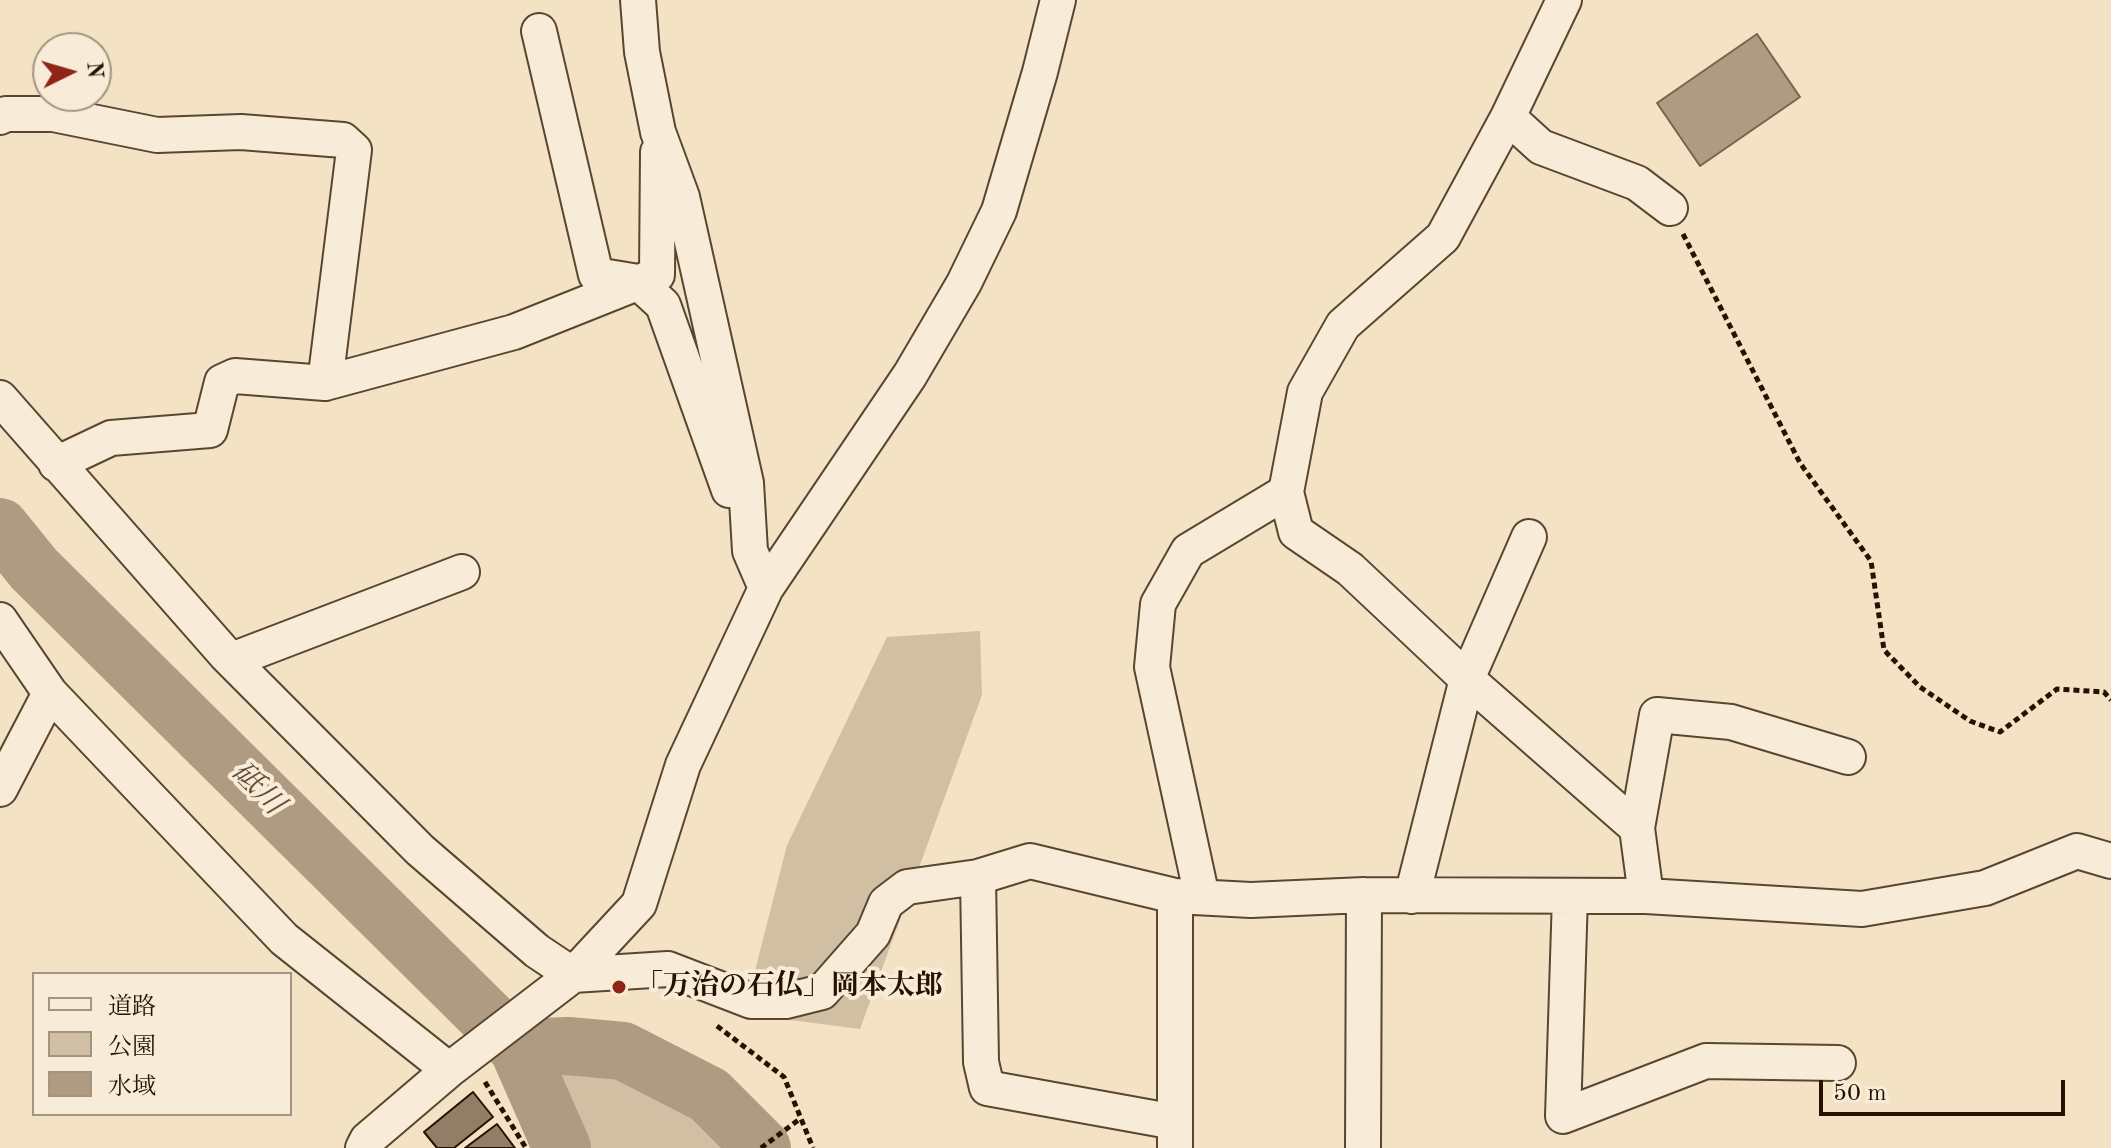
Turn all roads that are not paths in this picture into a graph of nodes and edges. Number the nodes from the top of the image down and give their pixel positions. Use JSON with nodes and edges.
{"nodes":[{"id":1,"x":638,"y":0,"type":"edge"},
{"id":2,"x":1058,"y":0,"type":"edge"},
{"id":3,"x":1564,"y":0,"type":"edge"},
{"id":4,"x":539,"y":31,"type":"dead end"},
{"id":5,"x":0,"y":117,"type":"edge"},
{"id":6,"x":1508,"y":117,"type":"junction"},
{"id":7,"x":658,"y":132,"type":"junction"},
{"id":8,"x":1670,"y":208,"type":"road end"},
{"id":9,"x":638,"y":282,"type":"junction"},
{"id":10,"x":325,"y":383,"type":"junction"},
{"id":11,"x":0,"y":398,"type":"edge"},
{"id":12,"x":56,"y":464,"type":"junction"},
{"id":13,"x":1286,"y":492,"type":"junction"},
{"id":14,"x":1529,"y":537,"type":"dead end"},
{"id":15,"x":750,"y":551,"type":"junction"},
{"id":16,"x":462,"y":572,"type":"dead end"},
{"id":17,"x":766,"y":588,"type":"junction"},
{"id":18,"x":0,"y":620,"type":"edge"},
{"id":19,"x":15,"y":660,"type":"edge"},
{"id":20,"x":232,"y":660,"type":"junction"},
{"id":21,"x":1467,"y":679,"type":"junction"},
{"id":22,"x":50,"y":693,"type":"junction"},
{"id":23,"x":1848,"y":757,"type":"dead end"},
{"id":24,"x":0,"y":789,"type":"edge"},
{"id":25,"x":1637,"y":828,"type":"junction"},
{"id":26,"x":2111,"y":861,"type":"edge"},
{"id":27,"x":978,"y":877,"type":"junction"},
{"id":28,"x":1364,"y":895,"type":"junction"},
{"id":29,"x":1188,"y":896,"type":"junction"},
{"id":30,"x":1412,"y":896,"type":"junction"},
{"id":31,"x":1570,"y":896,"type":"junction"},
{"id":32,"x":1646,"y":896,"type":"junction"},
{"id":33,"x":566,"y":981,"type":"junction"},
{"id":34,"x":463,"y":1061,"type":"junction"},
{"id":35,"x":1838,"y":1063,"type":"dead end"},
{"id":36,"x":1175,"y":1135,"type":"edge"},
{"id":37,"x":363,"y":1148,"type":"edge"},
{"id":38,"x":1363,"y":1148,"type":"edge"}],
"edges":[{"from":1,"to":7,"type":"street"},
{"from":2,"to":17,"type":"street"},
{"from":3,"to":6,"type":"street"},
{"from":4,"to":9,"type":"street"},
{"from":5,"to":10,"type":"street"},
{"from":6,"to":8,"type":"street"},
{"from":6,"to":13,"type":"street"},
{"from":7,"to":9,"type":"street"},
{"from":7,"to":15,"type":"street"},
{"from":9,"to":10,"type":"street"},
{"from":9,"to":15,"type":"street"},
{"from":10,"to":12,"type":"street"},
{"from":11,"to":12,"type":"street"},
{"from":12,"to":20,"type":"street"},
{"from":13,"to":21,"type":"street"},
{"from":13,"to":29,"type":"street"},
{"from":14,"to":21,"type":"street"},
{"from":15,"to":17,"type":"street"},
{"from":16,"to":20,"type":"street"},
{"from":17,"to":33,"type":"street"},
{"from":18,"to":19,"type":"street"},
{"from":19,"to":22,"type":"street"},
{"from":20,"to":33,"type":"street"},
{"from":21,"to":25,"type":"street"},
{"from":21,"to":30,"type":"street"},
{"from":22,"to":24,"type":"street"},
{"from":22,"to":34,"type":"street"},
{"from":23,"to":25,"type":"street"},
{"from":25,"to":32,"type":"street"},
{"from":26,"to":32,"type":"street"},
{"from":27,"to":29,"type":"street"},
{"from":27,"to":33,"type":"street"},
{"from":27,"to":36,"type":"street"},
{"from":28,"to":29,"type":"street"},
{"from":28,"to":30,"type":"street"},
{"from":28,"to":38,"type":"street"},
{"from":29,"to":36,"type":"street"},
{"from":30,"to":31,"type":"street"},
{"from":31,"to":32,"type":"street"},
{"from":31,"to":35,"type":"street"},
{"from":33,"to":34,"type":"street"},
{"from":34,"to":37,"type":"street"}]}
